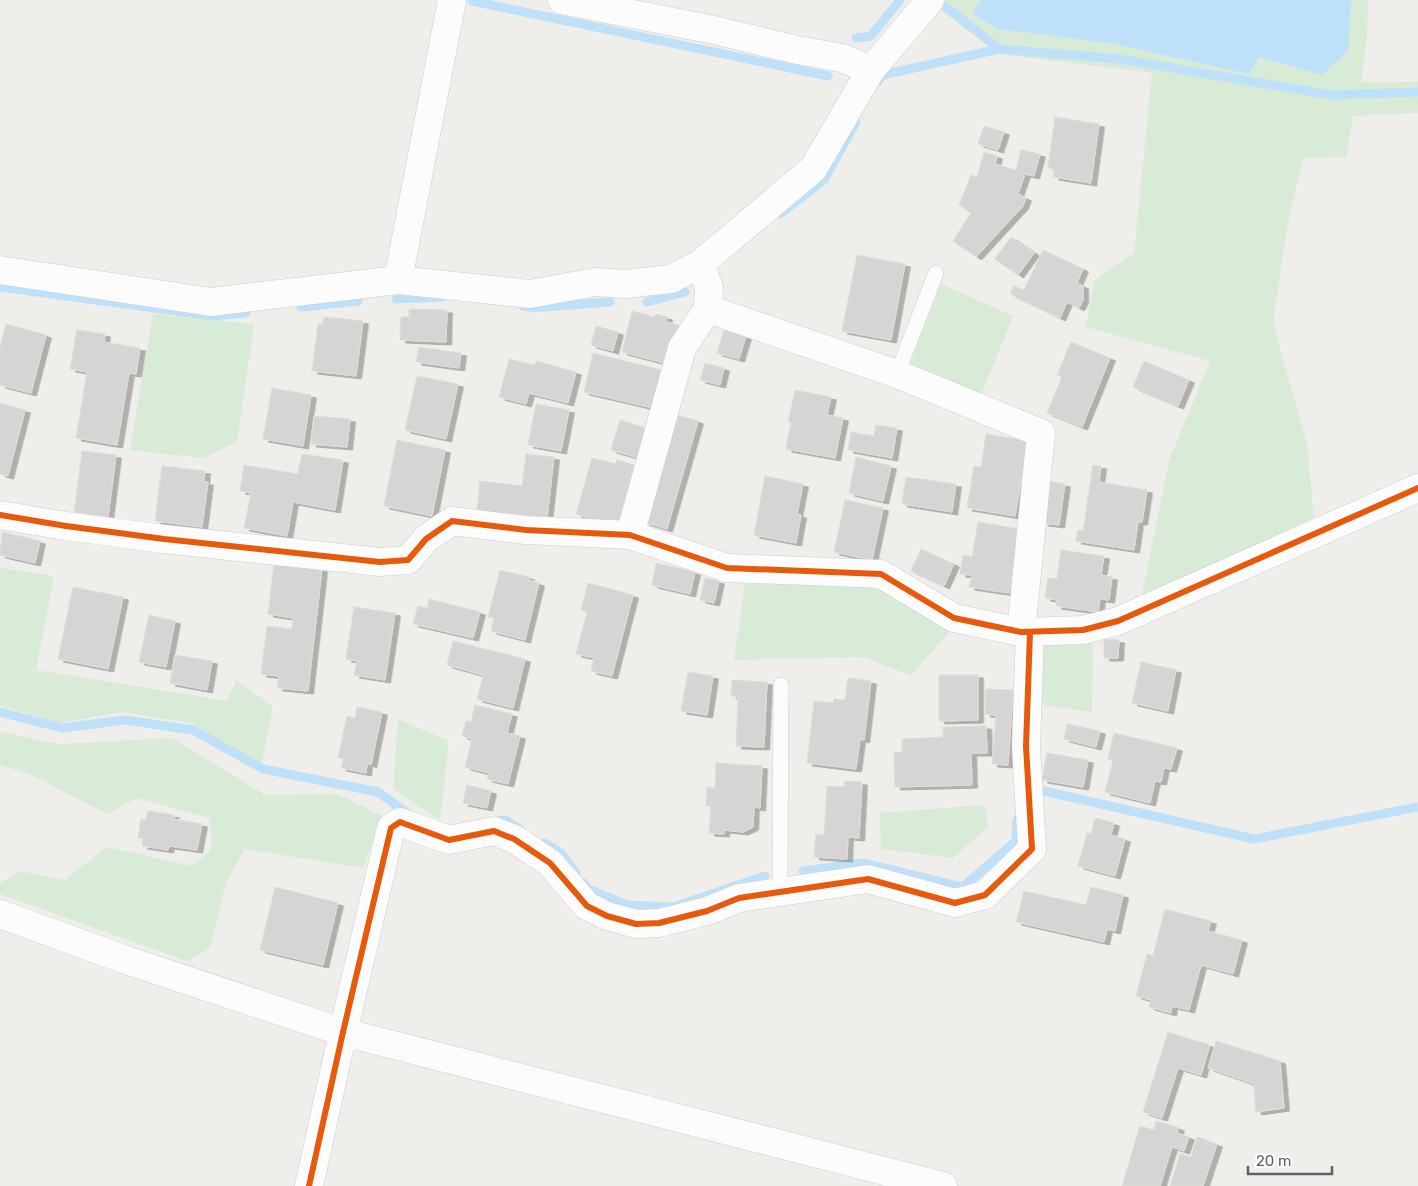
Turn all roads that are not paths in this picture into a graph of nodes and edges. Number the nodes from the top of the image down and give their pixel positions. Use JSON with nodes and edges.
{"nodes":[{"id":1,"x":452,"y":0,"type":"edge"},
{"id":2,"x":562,"y":0,"type":"edge"},
{"id":3,"x":930,"y":0,"type":"edge"},
{"id":4,"x":871,"y":70,"type":"junction"},
{"id":5,"x":700,"y":264,"type":"junction"},
{"id":6,"x":0,"y":270,"type":"edge"},
{"id":7,"x":936,"y":273,"type":"dead end"},
{"id":8,"x":398,"y":280,"type":"junction"},
{"id":9,"x":708,"y":309,"type":"junction"},
{"id":10,"x":897,"y":374,"type":"junction"},
{"id":11,"x":1418,"y":488,"type":"edge"},
{"id":12,"x":0,"y":515,"type":"edge"},
{"id":13,"x":630,"y":535,"type":"junction"},
{"id":14,"x":1025,"y":632,"type":"junction"},
{"id":15,"x":781,"y":685,"type":"dead end"},
{"id":16,"x":780,"y":892,"type":"junction"},
{"id":17,"x":0,"y":914,"type":"edge"},
{"id":18,"x":343,"y":1032,"type":"junction"},
{"id":19,"x":309,"y":1186,"type":"edge"},
{"id":20,"x":943,"y":1186,"type":"edge"}],
"edges":[{"from":1,"to":8,"type":"street"},
{"from":2,"to":4,"type":"street"},
{"from":3,"to":4,"type":"street"},
{"from":4,"to":5,"type":"street"},
{"from":5,"to":8,"type":"street"},
{"from":5,"to":9,"type":"street"},
{"from":6,"to":8,"type":"street"},
{"from":7,"to":10,"type":"lane"},
{"from":9,"to":10,"type":"street"},
{"from":9,"to":13,"type":"street"},
{"from":10,"to":14,"type":"street"},
{"from":11,"to":14,"type":"street"},
{"from":12,"to":13,"type":"street"},
{"from":13,"to":14,"type":"street"},
{"from":14,"to":16,"type":"street"},
{"from":15,"to":16,"type":"lane"},
{"from":16,"to":18,"type":"street"},
{"from":17,"to":18,"type":"street"},
{"from":18,"to":19,"type":"street"},
{"from":18,"to":20,"type":"street"}]}
